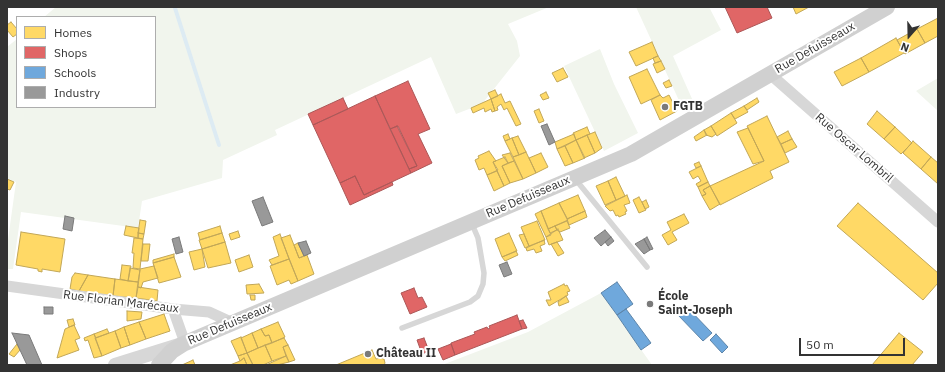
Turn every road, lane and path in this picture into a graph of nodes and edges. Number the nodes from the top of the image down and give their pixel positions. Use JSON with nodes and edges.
{"nodes":[{"id":1,"x":887,"y":7,"type":"edge"},
{"id":2,"x":770,"y":74,"type":"junction"},
{"id":3,"x":574,"y":178,"type":"junction"},
{"id":4,"x":471,"y":220,"type":"junction"},
{"id":5,"x":938,"y":222,"type":"edge"},
{"id":6,"x":647,"y":267,"type":"dead end"},
{"id":7,"x":7,"y":286,"type":"edge"},
{"id":8,"x":173,"y":309,"type":"junction"},
{"id":9,"x":233,"y":323,"type":"junction"},
{"id":10,"x":402,"y":328,"type":"dead end"},
{"id":11,"x":184,"y":343,"type":"junction"},
{"id":12,"x":115,"y":365,"type":"edge"},
{"id":13,"x":159,"y":365,"type":"edge"}],
"edges":[{"from":1,"to":2,"type":"main road","name":"Rue Defuisseaux"},
{"from":2,"to":3,"type":"main road","name":"Rue Defuisseaux"},
{"from":2,"to":5,"type":"street","name":"Rue Oscar Lombril"},
{"from":3,"to":4,"type":"main road","name":"Rue Defuisseaux"},
{"from":3,"to":6,"type":"lane"},
{"from":4,"to":9,"type":"main road","name":"Rue Defuisseaux"},
{"from":4,"to":10,"type":"lane"},
{"from":7,"to":8,"type":"street","name":"Rue Florian Marécaux"},
{"from":8,"to":9,"type":"street","name":"Rue Florian Marécaux"},
{"from":8,"to":11,"type":"street"},
{"from":9,"to":11,"type":"main road","name":"Rue Defuisseaux"},
{"from":11,"to":12,"type":"street"},
{"from":11,"to":13,"type":"main road","name":"Rue Defuisseaux"}]}
